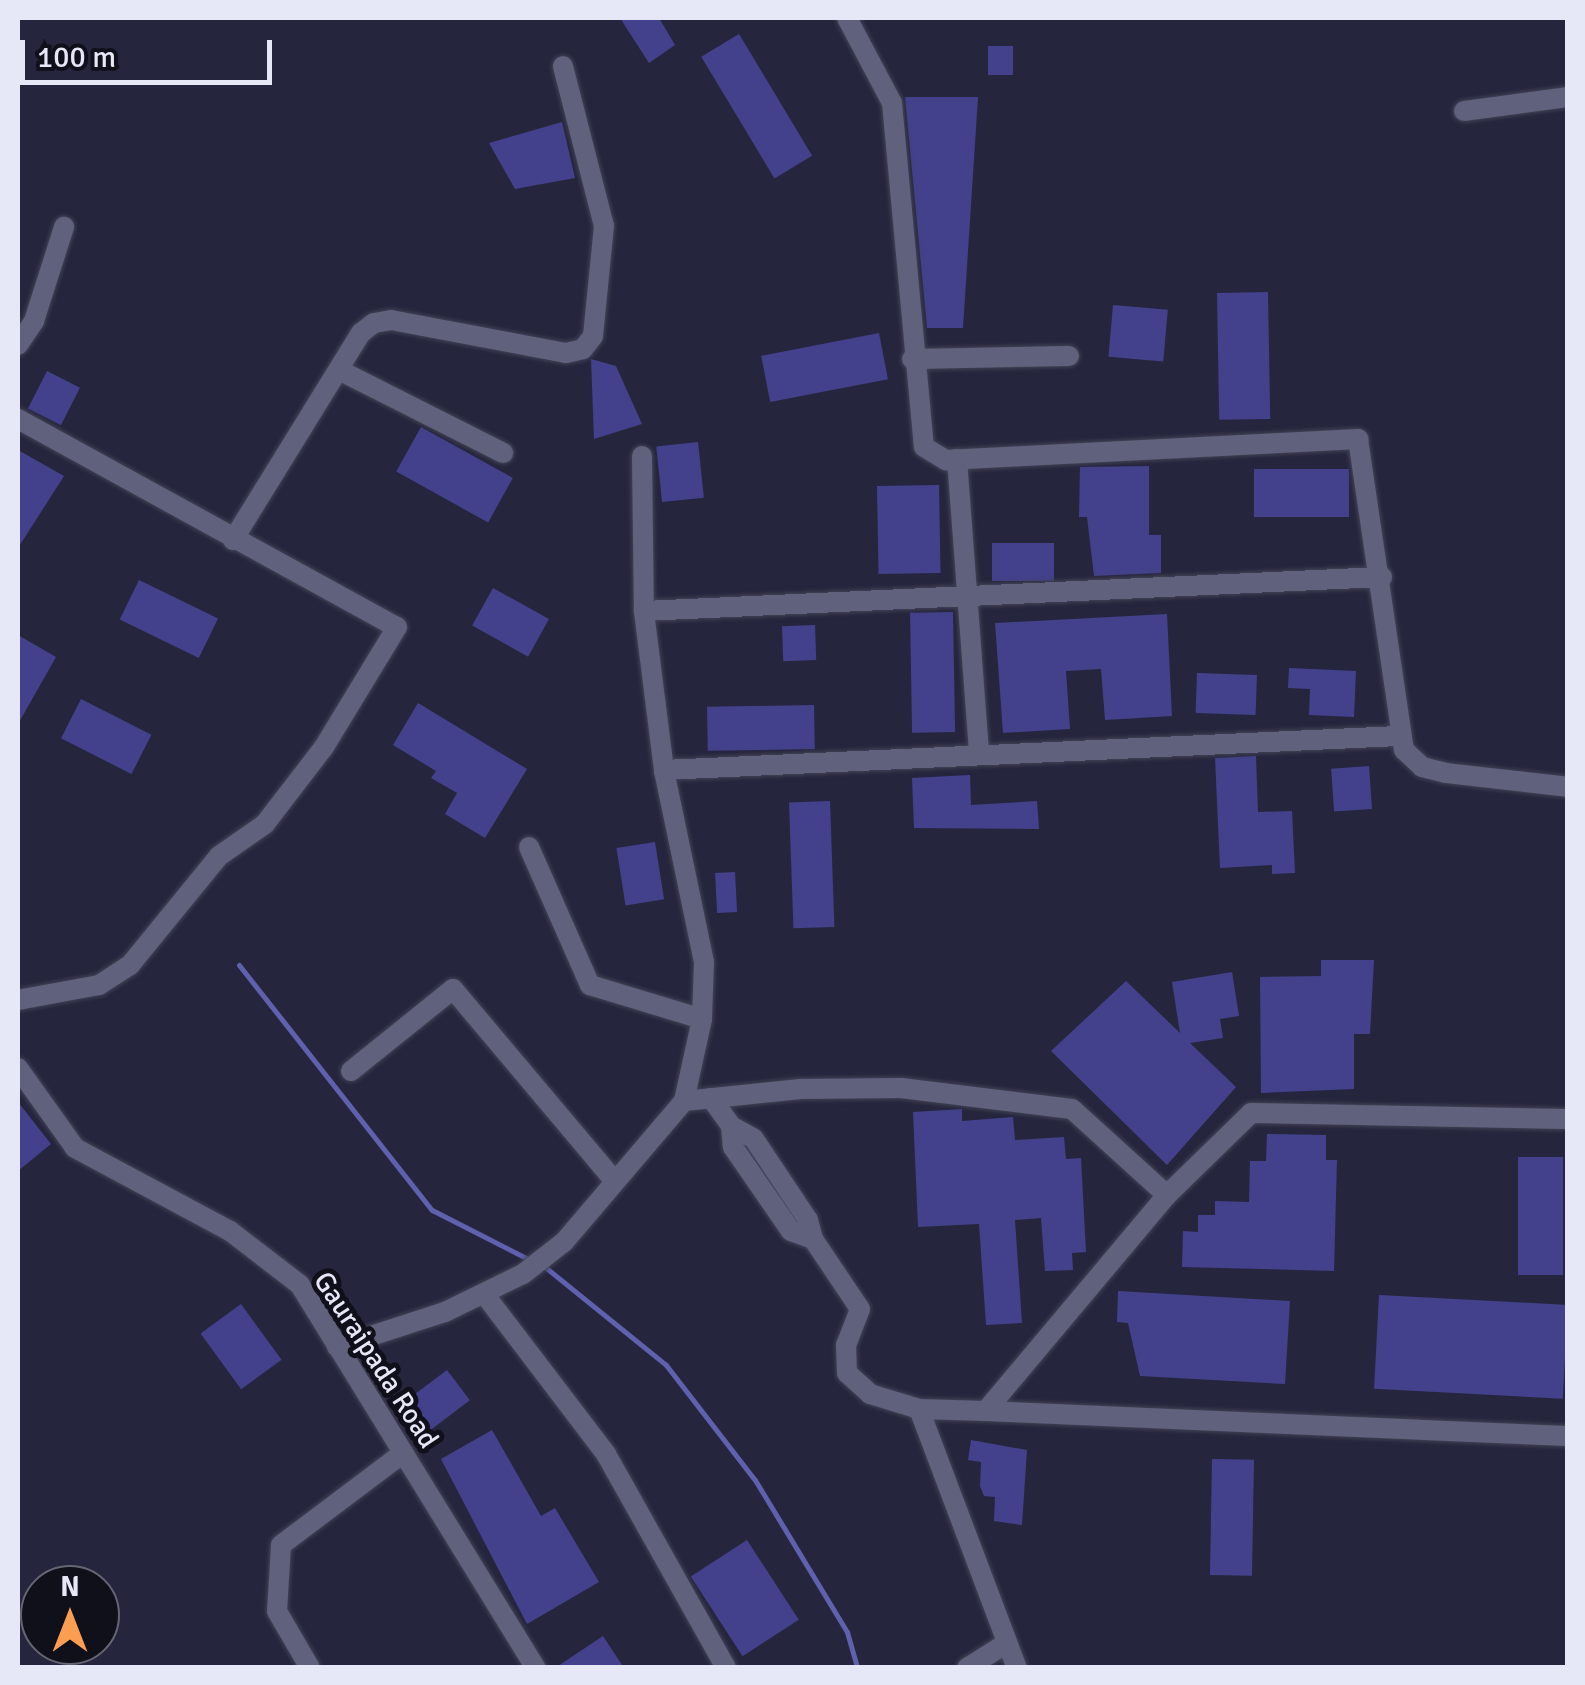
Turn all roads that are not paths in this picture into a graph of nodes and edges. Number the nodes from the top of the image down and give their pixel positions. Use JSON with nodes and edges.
{"nodes":[{"id":1,"x":847,"y":18,"type":"edge"},
{"id":2,"x":563,"y":66,"type":"dead end"},
{"id":3,"x":1568,"y":97,"type":"edge"},
{"id":4,"x":1464,"y":110,"type":"dead end"},
{"id":5,"x":64,"y":227,"type":"dead end"},
{"id":6,"x":18,"y":345,"type":"edge"},
{"id":7,"x":1069,"y":356,"type":"dead end"},
{"id":8,"x":912,"y":359,"type":"junction"},
{"id":9,"x":338,"y":370,"type":"junction"},
{"id":10,"x":18,"y":419,"type":"edge"},
{"id":11,"x":503,"y":453,"type":"dead end"},
{"id":12,"x":642,"y":456,"type":"dead end"},
{"id":13,"x":957,"y":459,"type":"junction"},
{"id":14,"x":233,"y":540,"type":"junction"},
{"id":15,"x":1382,"y":578,"type":"junction"},
{"id":16,"x":968,"y":595,"type":"junction"},
{"id":17,"x":644,"y":611,"type":"junction"},
{"id":18,"x":1398,"y":736,"type":"junction"},
{"id":19,"x":980,"y":753,"type":"junction"},
{"id":20,"x":664,"y":770,"type":"junction"},
{"id":21,"x":1568,"y":787,"type":"edge"},
{"id":22,"x":529,"y":847,"type":"dead end"},
{"id":23,"x":18,"y":1000,"type":"edge"},
{"id":24,"x":702,"y":1019,"type":"junction"},
{"id":25,"x":18,"y":1068,"type":"edge"},
{"id":26,"x":350,"y":1072,"type":"dead end"},
{"id":27,"x":712,"y":1098,"type":"junction"},
{"id":28,"x":684,"y":1101,"type":"junction"},
{"id":29,"x":1568,"y":1120,"type":"edge"},
{"id":30,"x":613,"y":1179,"type":"junction"},
{"id":31,"x":1167,"y":1195,"type":"junction"},
{"id":32,"x":485,"y":1295,"type":"junction"},
{"id":33,"x":337,"y":1346,"type":"junction"},
{"id":34,"x":919,"y":1409,"type":"junction"},
{"id":35,"x":986,"y":1410,"type":"junction"},
{"id":36,"x":1566,"y":1436,"type":"edge"},
{"id":37,"x":403,"y":1453,"type":"junction"},
{"id":38,"x":1007,"y":1643,"type":"junction"},
{"id":39,"x":310,"y":1668,"type":"edge"},
{"id":40,"x":536,"y":1668,"type":"edge"},
{"id":41,"x":726,"y":1668,"type":"edge"},
{"id":42,"x":967,"y":1668,"type":"edge"},
{"id":43,"x":1017,"y":1668,"type":"edge"}],
"edges":[{"from":1,"to":8,"type":"street"},
{"from":2,"to":9,"type":"street"},
{"from":3,"to":4,"type":"street"},
{"from":5,"to":6,"type":"street"},
{"from":7,"to":8,"type":"street"},
{"from":8,"to":13,"type":"street"},
{"from":9,"to":11,"type":"street"},
{"from":9,"to":14,"type":"street"},
{"from":10,"to":14,"type":"street"},
{"from":12,"to":17,"type":"street"},
{"from":13,"to":15,"type":"street"},
{"from":13,"to":16,"type":"street"},
{"from":14,"to":23,"type":"street"},
{"from":15,"to":16,"type":"street"},
{"from":15,"to":18,"type":"street"},
{"from":16,"to":17,"type":"street"},
{"from":16,"to":19,"type":"street"},
{"from":17,"to":20,"type":"street"},
{"from":18,"to":19,"type":"street"},
{"from":18,"to":21,"type":"street"},
{"from":19,"to":20,"type":"street"},
{"from":20,"to":24,"type":"street"},
{"from":22,"to":24,"type":"street"},
{"from":24,"to":28,"type":"street"},
{"from":25,"to":33,"type":"street","name":"Gauraipada Road"},
{"from":26,"to":30,"type":"street"},
{"from":27,"to":28,"type":"street"},
{"from":27,"to":31,"type":"street"},
{"from":27,"to":34,"type":"street"},
{"from":28,"to":30,"type":"street"},
{"from":29,"to":31,"type":"street"},
{"from":30,"to":32,"type":"street"},
{"from":31,"to":35,"type":"street"},
{"from":32,"to":33,"type":"street"},
{"from":32,"to":41,"type":"street"},
{"from":33,"to":37,"type":"street","name":"Gauraipada Road"},
{"from":34,"to":35,"type":"street"},
{"from":34,"to":38,"type":"street"},
{"from":35,"to":36,"type":"street"},
{"from":37,"to":39,"type":"street"},
{"from":37,"to":40,"type":"street","name":"Gauraipada Road"},
{"from":38,"to":42,"type":"street"},
{"from":38,"to":43,"type":"street"}]}
